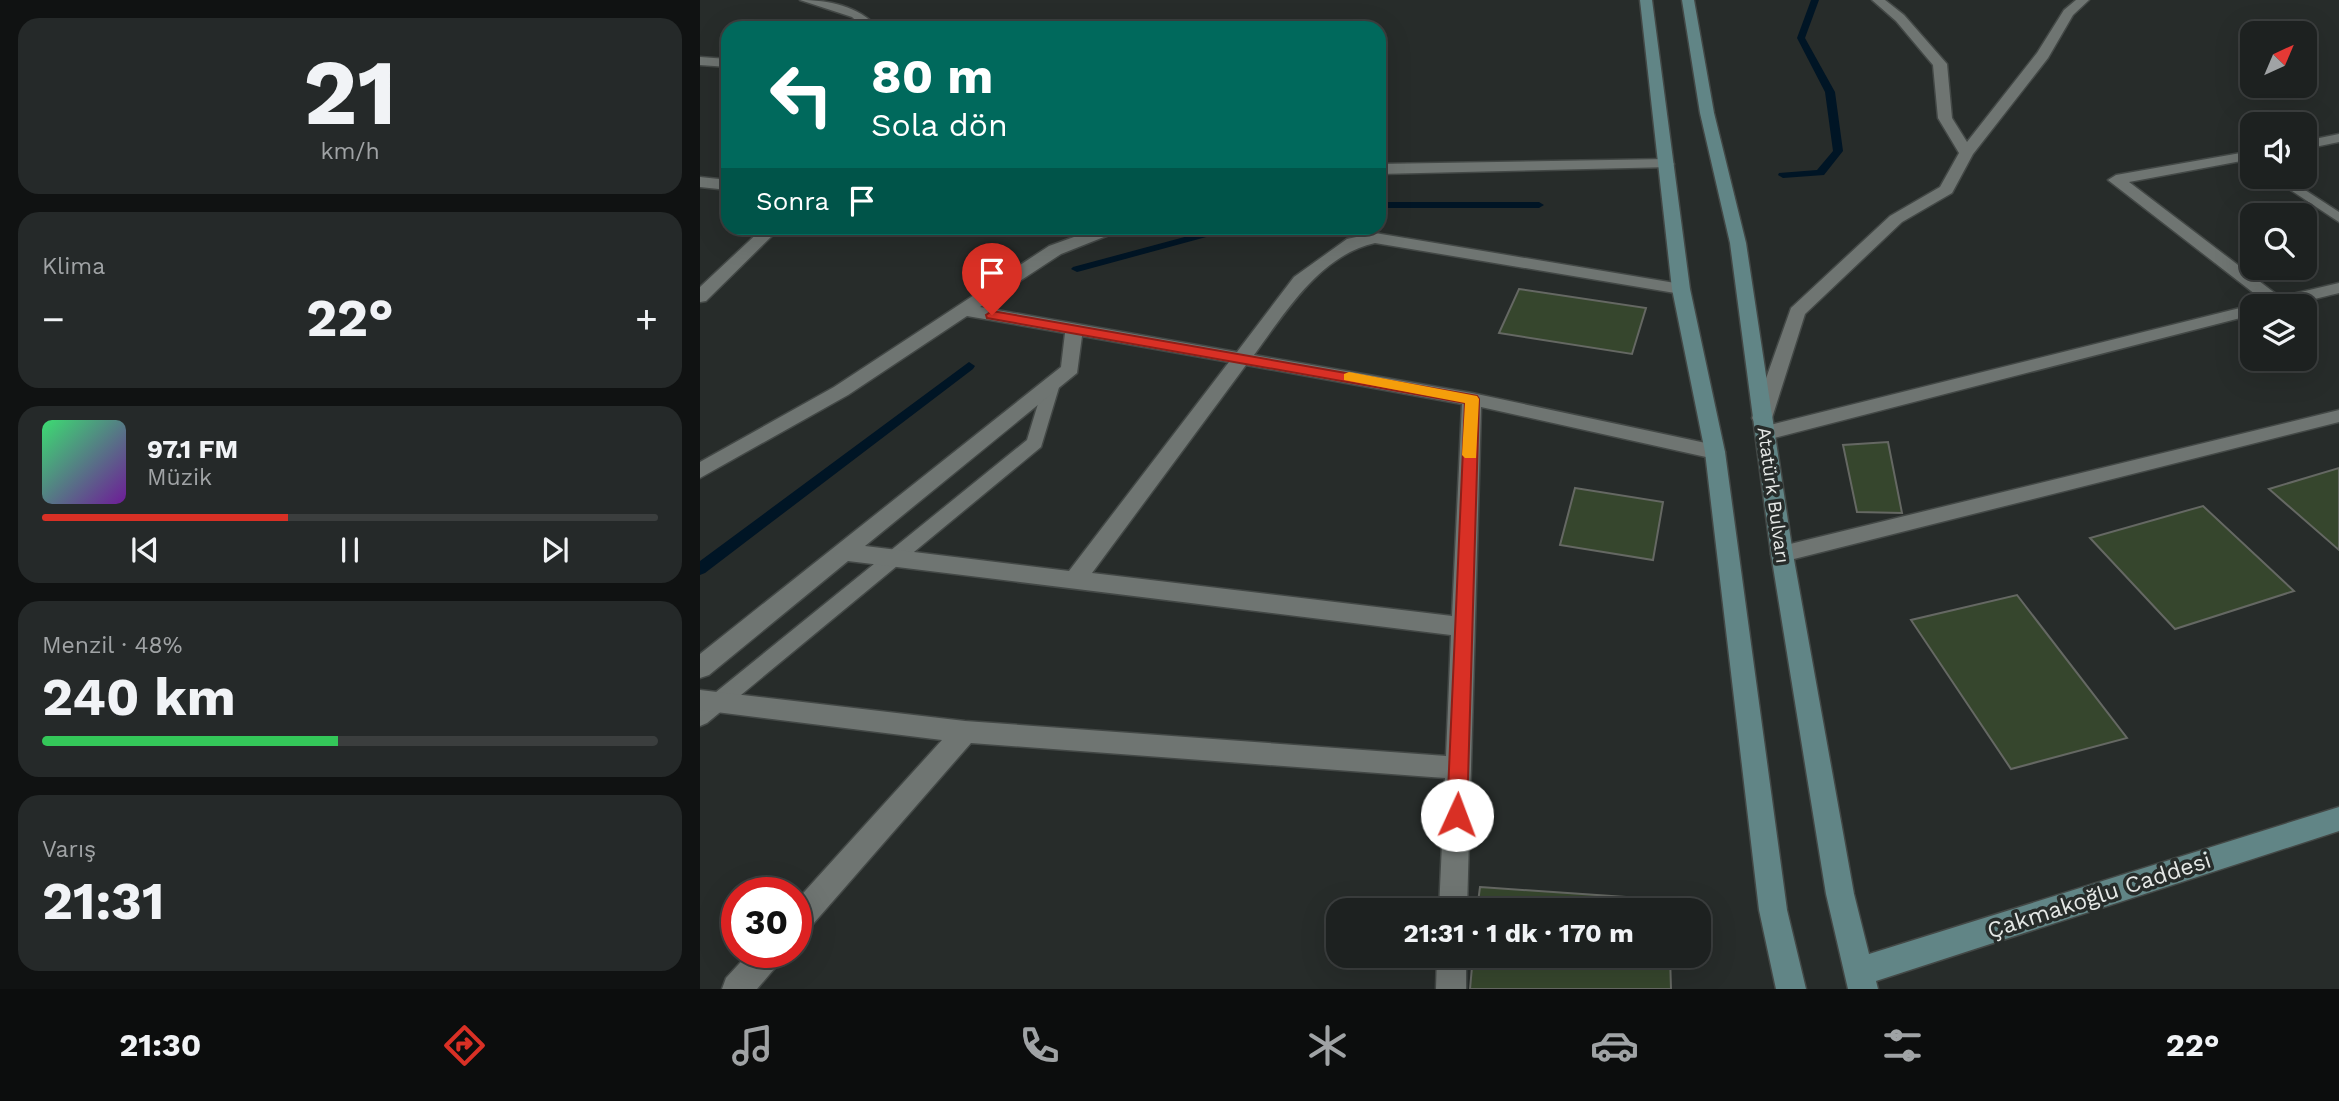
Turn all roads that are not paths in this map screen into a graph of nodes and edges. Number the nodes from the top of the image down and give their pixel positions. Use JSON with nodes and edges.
{"nodes":[{"id":1,"x":806,"y":0,"type":"edge"},
{"id":2,"x":1646,"y":0,"type":"edge"},
{"id":3,"x":1688,"y":0,"type":"edge"},
{"id":4,"x":1878,"y":0,"type":"edge"},
{"id":5,"x":2084,"y":0,"type":"edge"},
{"id":6,"x":864,"y":21,"type":"edge"},
{"id":7,"x":700,"y":61,"type":"edge"},
{"id":8,"x":721,"y":62,"type":"edge"},
{"id":9,"x":2339,"y":138,"type":"edge"},
{"id":10,"x":2317,"y":143,"type":"edge"},
{"id":11,"x":1966,"y":153,"type":"junction"},
{"id":12,"x":2240,"y":159,"type":"edge"},
{"id":13,"x":1666,"y":164,"type":"junction"},
{"id":14,"x":1386,"y":169,"type":"edge"},
{"id":15,"x":700,"y":182,"type":"edge"},
{"id":16,"x":721,"y":184,"type":"edge"},
{"id":17,"x":2295,"y":189,"type":"edge"},
{"id":18,"x":2339,"y":218,"type":"edge"},
{"id":19,"x":765,"y":235,"type":"edge"},
{"id":20,"x":1095,"y":235,"type":"edge"},
{"id":21,"x":2339,"y":288,"type":"edge"},
{"id":22,"x":1681,"y":289,"type":"junction"},
{"id":23,"x":2258,"y":294,"type":"edge"},
{"id":24,"x":2315,"y":294,"type":"edge"},
{"id":25,"x":700,"y":297,"type":"edge"},
{"id":26,"x":965,"y":310,"type":"junction"},
{"id":27,"x":2240,"y":313,"type":"edge"},
{"id":28,"x":1073,"y":329,"type":"junction"},
{"id":29,"x":1242,"y":358,"type":"junction"},
{"id":30,"x":1052,"y":384,"type":"junction"},
{"id":31,"x":1472,"y":399,"type":"junction"},
{"id":32,"x":2339,"y":416,"type":"edge"},
{"id":33,"x":1764,"y":425,"type":"junction"},
{"id":34,"x":1715,"y":452,"type":"junction"},
{"id":35,"x":700,"y":471,"type":"edge"},
{"id":36,"x":845,"y":551,"type":"junction"},
{"id":37,"x":1782,"y":554,"type":"junction"},
{"id":38,"x":895,"y":558,"type":"junction"},
{"id":39,"x":1075,"y":579,"type":"junction"},
{"id":40,"x":1464,"y":627,"type":"junction"},
{"id":41,"x":700,"y":668,"type":"edge"},
{"id":42,"x":706,"y":707,"type":"edge"},
{"id":43,"x":965,"y":732,"type":"junction"},
{"id":44,"x":1459,"y":768,"type":"junction"},
{"id":45,"x":2339,"y":819,"type":"edge"},
{"id":46,"x":1454,"y":898,"type":"edge"},
{"id":47,"x":812,"y":904,"type":"edge"},
{"id":48,"x":756,"y":968,"type":"edge"},
{"id":49,"x":1452,"y":968,"type":"edge"},
{"id":50,"x":1861,"y":980,"type":"edge"},
{"id":51,"x":737,"y":989,"type":"edge"},
{"id":52,"x":1451,"y":989,"type":"edge"},
{"id":53,"x":1791,"y":989,"type":"edge"}],
"edges":[{"from":1,"to":6,"type":"street"},
{"from":2,"to":13,"type":"main road"},
{"from":3,"to":33,"type":"main road","name":"Atatürk Bulvarı"},
{"from":4,"to":11,"type":"street"},
{"from":5,"to":11,"type":"street"},
{"from":7,"to":8,"type":"street"},
{"from":9,"to":10,"type":"street"},
{"from":11,"to":33,"type":"street"},
{"from":12,"to":23,"type":"street"},
{"from":13,"to":14,"type":"street"},
{"from":13,"to":22,"type":"main road"},
{"from":15,"to":16,"type":"street"},
{"from":17,"to":18,"type":"lane"},
{"from":19,"to":25,"type":"street"},
{"from":20,"to":26,"type":"street"},
{"from":21,"to":24,"type":"street"},
{"from":22,"to":29,"type":"street"},
{"from":22,"to":34,"type":"main road"},
{"from":26,"to":28,"type":"street"},
{"from":26,"to":35,"type":"street"},
{"from":27,"to":33,"type":"street"},
{"from":28,"to":29,"type":"street"},
{"from":28,"to":30,"type":"street"},
{"from":29,"to":31,"type":"street"},
{"from":29,"to":39,"type":"street"},
{"from":30,"to":36,"type":"street"},
{"from":30,"to":38,"type":"lane"},
{"from":31,"to":34,"type":"street"},
{"from":31,"to":40,"type":"street"},
{"from":32,"to":37,"type":"street"},
{"from":33,"to":37,"type":"main road","name":"Atatürk Bulvarı"},
{"from":34,"to":53,"type":"main road"},
{"from":36,"to":38,"type":"street"},
{"from":36,"to":41,"type":"street"},
{"from":37,"to":50,"type":"main road","name":"Atatürk Bulvarı"},
{"from":38,"to":39,"type":"street"},
{"from":38,"to":42,"type":"lane"},
{"from":39,"to":40,"type":"street"},
{"from":40,"to":44,"type":"street"},
{"from":42,"to":43,"type":"street"},
{"from":43,"to":44,"type":"street"},
{"from":43,"to":47,"type":"street"},
{"from":44,"to":46,"type":"street"},
{"from":45,"to":50,"type":"main road","name":"Çakmakoğlu Caddesi"},
{"from":48,"to":51,"type":"street"},
{"from":49,"to":52,"type":"street"}]}
